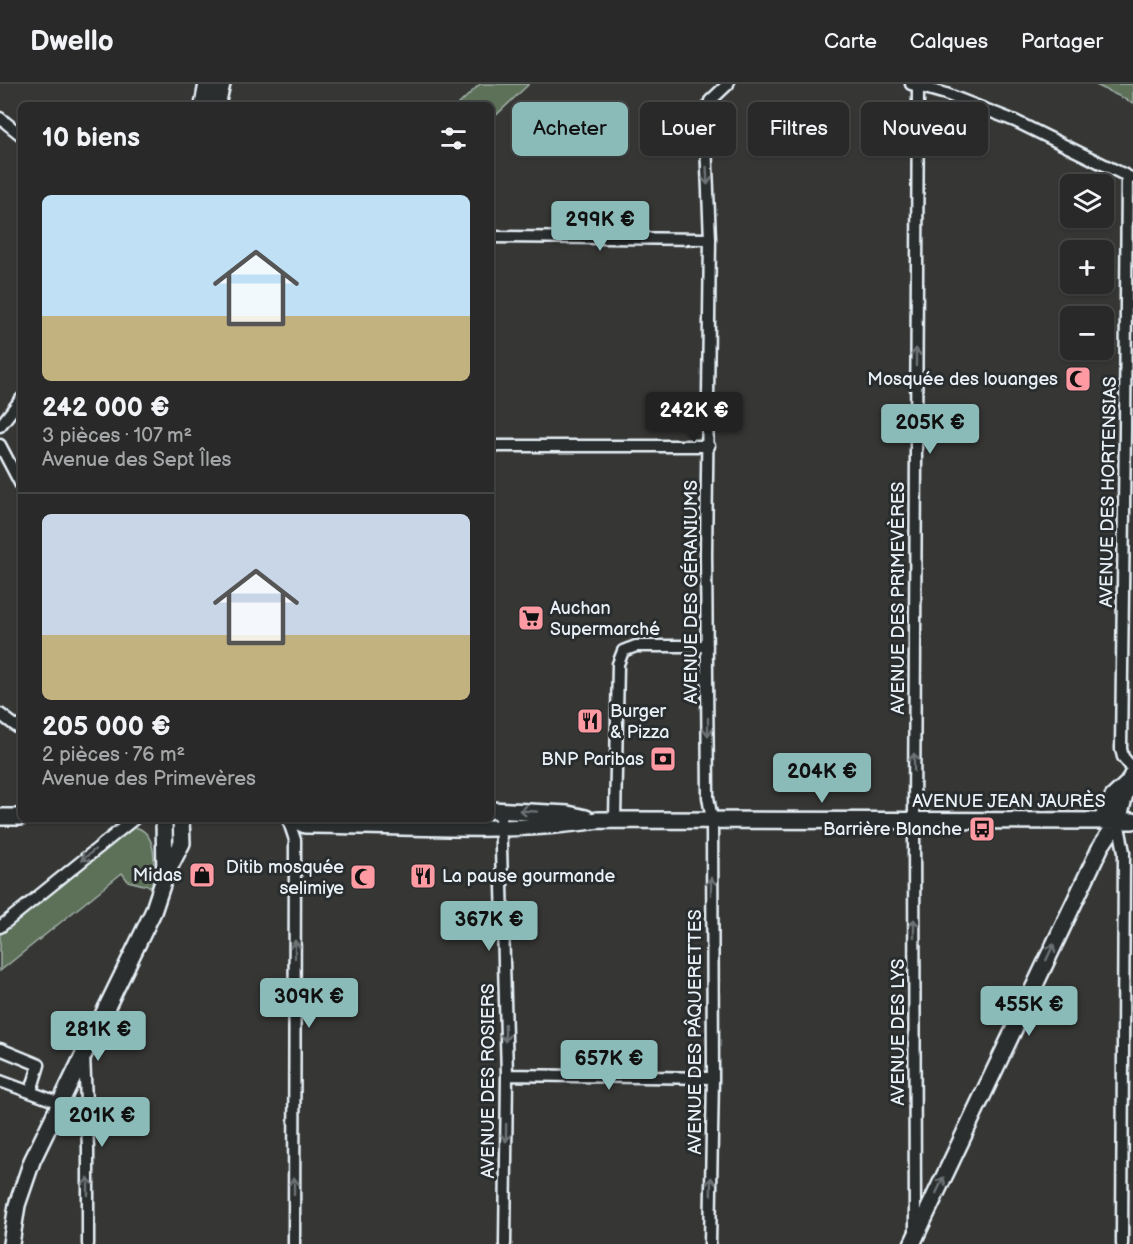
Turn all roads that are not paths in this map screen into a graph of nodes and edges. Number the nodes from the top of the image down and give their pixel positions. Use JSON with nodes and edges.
{"nodes":[{"id":1,"x":207,"y":84,"type":"edge"},
{"id":2,"x":222,"y":84,"type":"edge"},
{"id":3,"x":728,"y":84,"type":"edge"},
{"id":4,"x":914,"y":86,"type":"edge"},
{"id":5,"x":204,"y":102,"type":"edge"},
{"id":6,"x":218,"y":102,"type":"edge"},
{"id":7,"x":1,"y":120,"type":"edge"},
{"id":8,"x":18,"y":133,"type":"edge"},
{"id":9,"x":1130,"y":177,"type":"edge"},
{"id":10,"x":494,"y":237,"type":"edge"},
{"id":11,"x":710,"y":238,"type":"junction"},
{"id":12,"x":18,"y":403,"type":"edge"},
{"id":13,"x":0,"y":426,"type":"edge"},
{"id":14,"x":0,"y":445,"type":"edge"},
{"id":15,"x":494,"y":446,"type":"edge"},
{"id":16,"x":709,"y":446,"type":"junction"},
{"id":17,"x":18,"y":478,"type":"edge"},
{"id":18,"x":707,"y":646,"type":"junction"},
{"id":19,"x":0,"y":714,"type":"edge"},
{"id":20,"x":18,"y":728,"type":"edge"},
{"id":21,"x":1131,"y":775,"type":"edge"},
{"id":22,"x":495,"y":809,"type":"edge"},
{"id":23,"x":18,"y":817,"type":"edge"},
{"id":24,"x":0,"y":818,"type":"edge"},
{"id":25,"x":598,"y":820,"type":"junction"},
{"id":26,"x":615,"y":820,"type":"junction"},
{"id":27,"x":712,"y":820,"type":"junction"},
{"id":28,"x":914,"y":820,"type":"junction"},
{"id":29,"x":1101,"y":821,"type":"junction"},
{"id":30,"x":1125,"y":821,"type":"edge"},
{"id":31,"x":130,"y":822,"type":"edge"},
{"id":32,"x":164,"y":822,"type":"edge"},
{"id":33,"x":181,"y":822,"type":"edge"},
{"id":34,"x":291,"y":822,"type":"edge"},
{"id":35,"x":298,"y":822,"type":"edge"},
{"id":36,"x":500,"y":827,"type":"junction"},
{"id":37,"x":165,"y":876,"type":"junction"},
{"id":38,"x":0,"y":927,"type":"edge"},
{"id":39,"x":0,"y":1048,"type":"edge"},
{"id":40,"x":84,"y":1053,"type":"junction"},
{"id":41,"x":507,"y":1075,"type":"junction"},
{"id":42,"x":712,"y":1078,"type":"junction"},
{"id":43,"x":0,"y":1081,"type":"edge"},
{"id":44,"x":31,"y":1091,"type":"junction"},
{"id":45,"x":60,"y":1103,"type":"junction"},
{"id":46,"x":914,"y":1242,"type":"edge"},
{"id":47,"x":11,"y":1244,"type":"edge"},
{"id":48,"x":88,"y":1244,"type":"edge"},
{"id":49,"x":294,"y":1244,"type":"edge"},
{"id":50,"x":505,"y":1244,"type":"edge"},
{"id":51,"x":710,"y":1244,"type":"edge"},
{"id":52,"x":1122,"y":1244,"type":"edge"}],
"edges":[{"from":1,"to":5,"type":"main road"},
{"from":2,"to":6,"type":"main road"},
{"from":3,"to":11,"type":"street","name":"AVENUE DES GÉRANIUMS","one_way":true},
{"from":4,"to":9,"type":"street"},
{"from":28,"to":4,"type":"street","name":"AVENUE DES PRIMEVÈRES","one_way":true},
{"from":7,"to":8,"type":"street"},
{"from":9,"to":21,"type":"street","name":"AVENUE DES HORTENSIAS"},
{"from":10,"to":11,"type":"street"},
{"from":11,"to":16,"type":"street","name":"AVENUE DES GÉRANIUMS"},
{"from":12,"to":13,"type":"street"},
{"from":14,"to":17,"type":"street"},
{"from":15,"to":16,"type":"street"},
{"from":16,"to":18,"type":"street","name":"AVENUE DES GÉRANIUMS"},
{"from":18,"to":26,"type":"street"},
{"from":18,"to":27,"type":"street","name":"AVENUE DES GÉRANIUMS","one_way":true},
{"from":19,"to":20,"type":"street"},
{"from":21,"to":29,"type":"main road"},
{"from":21,"to":30,"type":"main road"},
{"from":25,"to":22,"type":"main road","name":"AVENUE JEAN JAURÈS","one_way":true},
{"from":22,"to":36,"type":"street","name":"AVENUE DES ROSIERS"},
{"from":23,"to":24,"type":"main road"},
{"from":25,"to":26,"type":"main road","name":"AVENUE JEAN JAURÈS"},
{"from":25,"to":36,"type":"main road","name":"AVENUE JEAN JAURÈS"},
{"from":26,"to":27,"type":"main road","name":"AVENUE JEAN JAURÈS"},
{"from":27,"to":28,"type":"main road","name":"AVENUE JEAN JAURÈS"},
{"from":42,"to":27,"type":"street","name":"AVENUE DES PÂQUERETTES","one_way":true},
{"from":28,"to":29,"type":"main road","name":"AVENUE JEAN JAURÈS"},
{"from":46,"to":28,"type":"street","name":"AVENUE DES LYS","one_way":true},
{"from":29,"to":30,"type":"main road","name":"AVENUE JEAN JAURÈS"},
{"from":46,"to":30,"type":"main road","one_way":true},
{"from":30,"to":52,"type":"street"},
{"from":31,"to":38,"type":"street","one_way":true},
{"from":32,"to":37,"type":"main road"},
{"from":33,"to":37,"type":"main road"},
{"from":49,"to":34,"type":"street","one_way":true},
{"from":35,"to":36,"type":"main road","name":"AVENUE JEAN JAURÈS"},
{"from":36,"to":41,"type":"street","name":"AVENUE DES ROSIERS","one_way":true},
{"from":37,"to":40,"type":"main road"},
{"from":39,"to":44,"type":"street"},
{"from":40,"to":45,"type":"main road"},
{"from":48,"to":40,"type":"street","one_way":true},
{"from":41,"to":42,"type":"street"},
{"from":41,"to":50,"type":"street","name":"AVENUE DES ROSIERS","one_way":true},
{"from":51,"to":42,"type":"street","name":"AVENUE DES PÂQUERETTES","one_way":true},
{"from":43,"to":44,"type":"street"},
{"from":44,"to":45,"type":"street"},
{"from":45,"to":47,"type":"main road"}]}
